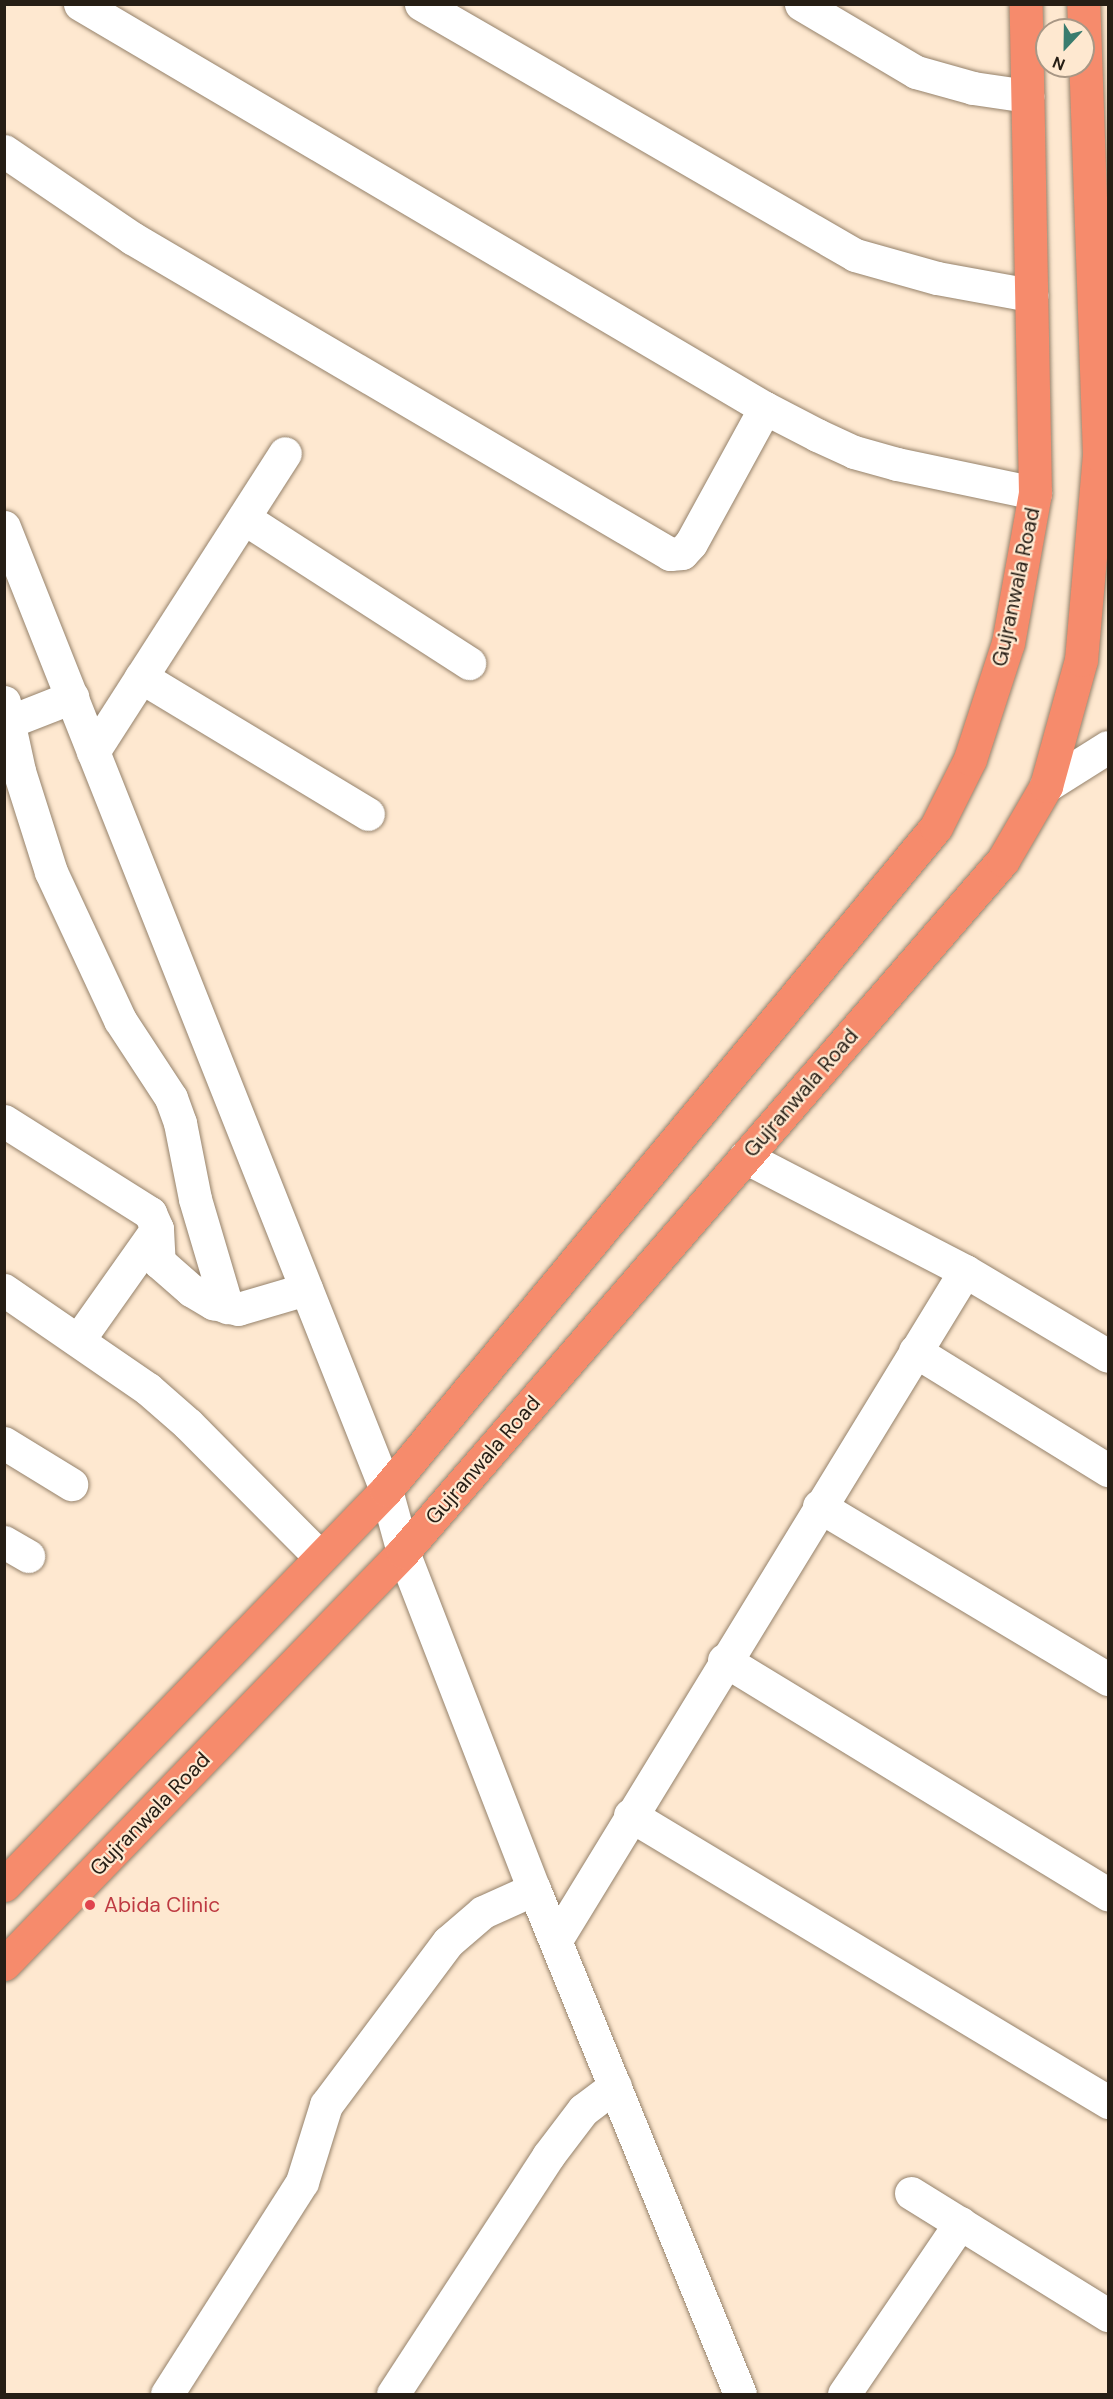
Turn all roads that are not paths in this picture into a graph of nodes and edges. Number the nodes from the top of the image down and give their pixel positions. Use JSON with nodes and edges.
{"nodes":[{"id":1,"x":80,"y":4,"type":"edge"},
{"id":2,"x":421,"y":4,"type":"edge"},
{"id":3,"x":801,"y":4,"type":"edge"},
{"id":4,"x":1026,"y":4,"type":"edge"},
{"id":5,"x":1035,"y":35,"type":"edge"},
{"id":6,"x":1035,"y":53,"type":"edge"},
{"id":7,"x":1085,"y":78,"type":"edge"},
{"id":8,"x":1027,"y":96,"type":"junction"},
{"id":9,"x":4,"y":151,"type":"edge"},
{"id":10,"x":1031,"y":295,"type":"junction"},
{"id":11,"x":765,"y":408,"type":"junction"},
{"id":12,"x":285,"y":453,"type":"dead end"},
{"id":13,"x":1035,"y":493,"type":"junction"},
{"id":14,"x":244,"y":518,"type":"junction"},
{"id":15,"x":4,"y":527,"type":"edge"},
{"id":16,"x":469,"y":663,"type":"dead end"},
{"id":17,"x":141,"y":677,"type":"junction"},
{"id":18,"x":72,"y":698,"type":"junction"},
{"id":19,"x":8,"y":728,"type":"edge"},
{"id":20,"x":1108,"y":747,"type":"edge"},
{"id":21,"x":93,"y":752,"type":"junction"},
{"id":22,"x":1046,"y":786,"type":"junction"},
{"id":23,"x":368,"y":814,"type":"dead end"},
{"id":24,"x":4,"y":1121,"type":"edge"},
{"id":25,"x":745,"y":1157,"type":"junction"},
{"id":26,"x":157,"y":1229,"type":"junction"},
{"id":27,"x":965,"y":1271,"type":"junction"},
{"id":28,"x":306,"y":1289,"type":"junction"},
{"id":29,"x":4,"y":1290,"type":"edge"},
{"id":30,"x":226,"y":1307,"type":"junction"},
{"id":31,"x":79,"y":1339,"type":"junction"},
{"id":32,"x":915,"y":1351,"type":"junction"},
{"id":33,"x":1108,"y":1356,"type":"edge"},
{"id":34,"x":4,"y":1443,"type":"edge"},
{"id":35,"x":1108,"y":1470,"type":"edge"},
{"id":36,"x":70,"y":1484,"type":"dead end"},
{"id":37,"x":386,"y":1490,"type":"junction"},
{"id":38,"x":819,"y":1506,"type":"junction"},
{"id":39,"x":403,"y":1552,"type":"junction"},
{"id":40,"x":320,"y":1557,"type":"junction"},
{"id":41,"x":724,"y":1660,"type":"junction"},
{"id":42,"x":1108,"y":1679,"type":"edge"},
{"id":43,"x":630,"y":1815,"type":"junction"},
{"id":44,"x":4,"y":1885,"type":"edge"},
{"id":45,"x":534,"y":1889,"type":"junction"},
{"id":46,"x":1108,"y":1894,"type":"edge"},
{"id":47,"x":555,"y":1941,"type":"junction"},
{"id":48,"x":4,"y":1964,"type":"edge"},
{"id":49,"x":615,"y":2086,"type":"junction"},
{"id":50,"x":1108,"y":2103,"type":"edge"},
{"id":51,"x":911,"y":2193,"type":"dead end"},
{"id":52,"x":960,"y":2223,"type":"junction"},
{"id":53,"x":1108,"y":2315,"type":"edge"},
{"id":54,"x":167,"y":2394,"type":"edge"},
{"id":55,"x":393,"y":2394,"type":"edge"},
{"id":56,"x":740,"y":2394,"type":"edge"},
{"id":57,"x":844,"y":2394,"type":"edge"}],
"edges":[{"from":1,"to":11,"type":"street"},
{"from":2,"to":10,"type":"street"},
{"from":3,"to":8,"type":"street"},
{"from":4,"to":5,"type":"highway","name":"Gujranwala Road"},
{"from":6,"to":8,"type":"highway","name":"Gujranwala Road"},
{"from":7,"to":22,"type":"highway","name":"Gujranwala Road"},
{"from":8,"to":10,"type":"highway","name":"Gujranwala Road"},
{"from":9,"to":11,"type":"street"},
{"from":10,"to":13,"type":"highway","name":"Gujranwala Road"},
{"from":11,"to":13,"type":"street"},
{"from":12,"to":14,"type":"street"},
{"from":13,"to":37,"type":"highway","name":"Gujranwala Road"},
{"from":14,"to":16,"type":"street"},
{"from":14,"to":17,"type":"street"},
{"from":15,"to":18,"type":"street"},
{"from":17,"to":21,"type":"street"},
{"from":17,"to":23,"type":"street"},
{"from":18,"to":19,"type":"street"},
{"from":18,"to":21,"type":"street"},
{"from":19,"to":30,"type":"street"},
{"from":20,"to":22,"type":"street"},
{"from":21,"to":28,"type":"street"},
{"from":22,"to":25,"type":"highway","name":"Gujranwala Road"},
{"from":24,"to":26,"type":"street"},
{"from":25,"to":27,"type":"street"},
{"from":25,"to":39,"type":"highway","name":"Gujranwala Road"},
{"from":26,"to":30,"type":"street"},
{"from":26,"to":31,"type":"street"},
{"from":27,"to":32,"type":"street"},
{"from":27,"to":33,"type":"street"},
{"from":28,"to":30,"type":"street"},
{"from":28,"to":37,"type":"street"},
{"from":29,"to":31,"type":"street"},
{"from":31,"to":40,"type":"street"},
{"from":32,"to":35,"type":"street"},
{"from":32,"to":38,"type":"street"},
{"from":34,"to":36,"type":"street"},
{"from":37,"to":39,"type":"street"},
{"from":37,"to":40,"type":"highway","name":"Gujranwala Road"},
{"from":38,"to":41,"type":"street"},
{"from":38,"to":42,"type":"street"},
{"from":39,"to":45,"type":"street"},
{"from":39,"to":48,"type":"highway","name":"Gujranwala Road"},
{"from":40,"to":44,"type":"highway","name":"Gujranwala Road"},
{"from":41,"to":43,"type":"street"},
{"from":41,"to":46,"type":"street"},
{"from":43,"to":47,"type":"street"},
{"from":43,"to":50,"type":"street"},
{"from":45,"to":47,"type":"street"},
{"from":45,"to":54,"type":"street"},
{"from":47,"to":49,"type":"street"},
{"from":49,"to":55,"type":"street"},
{"from":49,"to":56,"type":"street"},
{"from":51,"to":52,"type":"street"},
{"from":52,"to":53,"type":"street"},
{"from":52,"to":57,"type":"street"}]}
